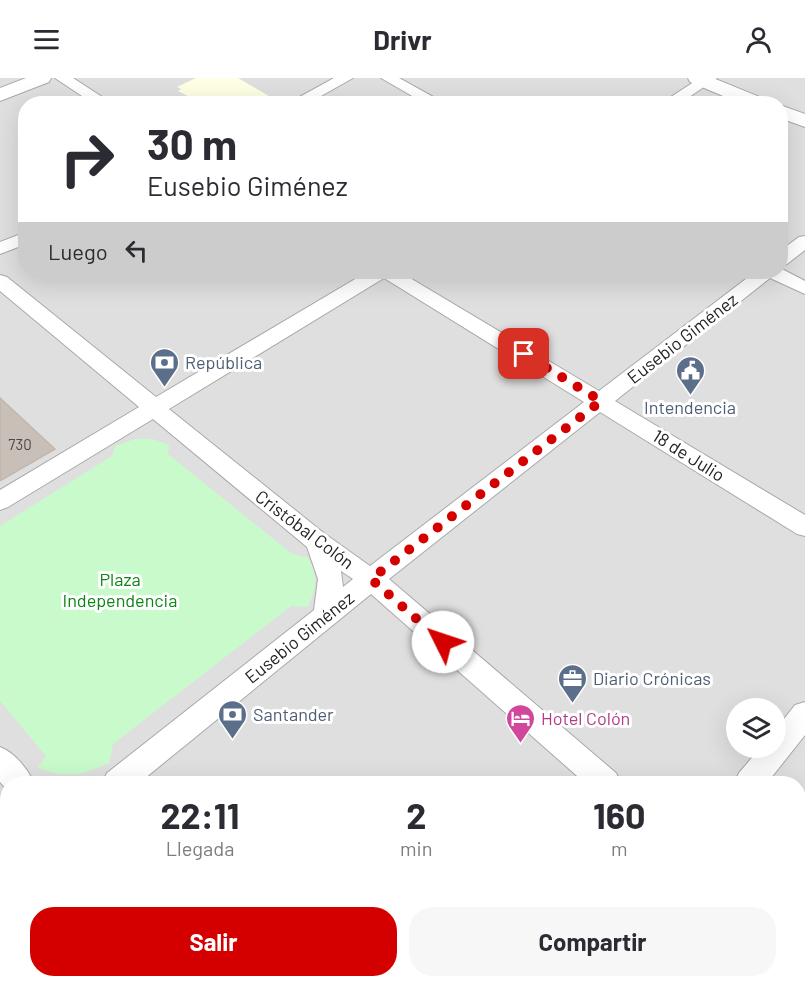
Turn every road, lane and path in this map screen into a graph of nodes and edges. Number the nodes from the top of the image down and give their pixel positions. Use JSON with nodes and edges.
{"nodes":[{"id":1,"x":42,"y":78,"type":"edge"},
{"id":2,"x":62,"y":78,"type":"edge"},
{"id":3,"x":346,"y":78,"type":"edge"},
{"id":4,"x":388,"y":78,"type":"edge"},
{"id":5,"x":704,"y":79,"type":"edge"},
{"id":6,"x":0,"y":95,"type":"edge"},
{"id":7,"x":92,"y":96,"type":"edge"},
{"id":8,"x":310,"y":96,"type":"edge"},
{"id":9,"x":423,"y":96,"type":"edge"},
{"id":10,"x":679,"y":96,"type":"edge"},
{"id":11,"x":742,"y":96,"type":"edge"},
{"id":12,"x":788,"y":115,"type":"edge"},
{"id":13,"x":805,"y":122,"type":"edge"},
{"id":14,"x":18,"y":241,"type":"edge"},
{"id":15,"x":805,"y":241,"type":"edge"},
{"id":16,"x":0,"y":249,"type":"edge"},
{"id":17,"x":788,"y":254,"type":"edge"},
{"id":18,"x":368,"y":279,"type":"edge"},
{"id":19,"x":400,"y":279,"type":"edge"},
{"id":20,"x":757,"y":279,"type":"edge"},
{"id":21,"x":786,"y":279,"type":"edge"},
{"id":22,"x":0,"y":281,"type":"edge"},
{"id":23,"x":805,"y":288,"type":"edge"},
{"id":24,"x":601,"y":401,"type":"junction"},
{"id":25,"x":154,"y":408,"type":"junction"},
{"id":26,"x":185,"y":434,"type":"junction"},
{"id":27,"x":112,"y":435,"type":"junction"},
{"id":28,"x":0,"y":501,"type":"edge"},
{"id":29,"x":805,"y":527,"type":"edge"},
{"id":30,"x":316,"y":541,"type":"junction"},
{"id":31,"x":371,"y":579,"type":"junction"},
{"id":32,"x":324,"y":618,"type":"junction"},
{"id":33,"x":805,"y":714,"type":"edge"},
{"id":34,"x":0,"y":760,"type":"edge"},
{"id":35,"x":13,"y":776,"type":"edge"},
{"id":36,"x":126,"y":776,"type":"edge"},
{"id":37,"x":598,"y":776,"type":"edge"},
{"id":38,"x":754,"y":776,"type":"edge"}],
"edges":[{"from":1,"to":6,"type":"street"},
{"from":2,"to":7,"type":"street"},
{"from":3,"to":8,"type":"street"},
{"from":4,"to":9,"type":"street"},
{"from":5,"to":10,"type":"street"},
{"from":5,"to":11,"type":"street"},
{"from":12,"to":13,"type":"street"},
{"from":14,"to":16,"type":"street"},
{"from":15,"to":17,"type":"street"},
{"from":18,"to":25,"type":"street"},
{"from":19,"to":24,"type":"street","name":"18 de Julio"},
{"from":20,"to":24,"type":"street","name":"Eusebio Giménez"},
{"from":21,"to":23,"type":"street"},
{"from":22,"to":25,"type":"street","name":"Cristóbal Colón"},
{"from":24,"to":29,"type":"street","name":"18 de Julio"},
{"from":24,"to":31,"type":"street","name":"Eusebio Giménez"},
{"from":25,"to":26,"type":"street","name":"Cristóbal Colón"},
{"from":25,"to":27,"type":"street"},
{"from":26,"to":27,"type":"street"},
{"from":26,"to":30,"type":"street","name":"Cristóbal Colón"},
{"from":27,"to":28,"type":"street"},
{"from":30,"to":31,"type":"street","name":"Cristóbal Colón"},
{"from":30,"to":32,"type":"street"},
{"from":31,"to":32,"type":"street","name":"Eusebio Giménez"},
{"from":31,"to":37,"type":"street","name":"Cristóbal Colón"},
{"from":32,"to":36,"type":"street","name":"Eusebio Giménez"},
{"from":33,"to":38,"type":"street"},
{"from":34,"to":35,"type":"street"}]}
